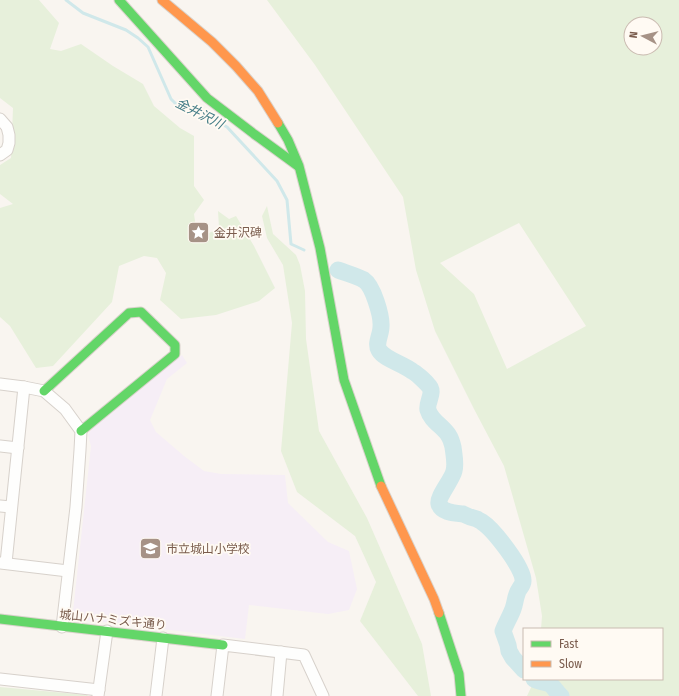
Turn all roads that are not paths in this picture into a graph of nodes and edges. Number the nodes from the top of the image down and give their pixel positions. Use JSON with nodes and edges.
{"nodes":[{"id":1,"x":119,"y":0,"type":"edge"},
{"id":2,"x":162,"y":0,"type":"edge"},
{"id":3,"x":0,"y":119,"type":"edge"},
{"id":4,"x":0,"y":155,"type":"edge"},
{"id":5,"x":299,"y":166,"type":"junction"},
{"id":6,"x":0,"y":384,"type":"edge"},
{"id":7,"x":24,"y":387,"type":"junction"},
{"id":8,"x":44,"y":391,"type":"junction"},
{"id":9,"x":81,"y":431,"type":"junction"},
{"id":10,"x":0,"y":446,"type":"edge"},
{"id":11,"x":18,"y":448,"type":"junction"},
{"id":12,"x":6,"y":506,"type":"edge"},
{"id":13,"x":3,"y":563,"type":"edge"},
{"id":14,"x":68,"y":571,"type":"junction"},
{"id":15,"x":0,"y":619,"type":"edge"},
{"id":16,"x":62,"y":627,"type":"junction"},
{"id":17,"x":107,"y":631,"type":"junction"},
{"id":18,"x":163,"y":638,"type":"junction"},
{"id":19,"x":224,"y":644,"type":"junction"},
{"id":20,"x":281,"y":652,"type":"junction"},
{"id":21,"x":0,"y":679,"type":"edge"},
{"id":22,"x":99,"y":693,"type":"edge"},
{"id":23,"x":156,"y":696,"type":"edge"},
{"id":24,"x":217,"y":696,"type":"edge"},
{"id":25,"x":277,"y":696,"type":"edge"},
{"id":26,"x":323,"y":696,"type":"edge"},
{"id":27,"x":461,"y":696,"type":"edge"}],
"edges":[{"from":1,"to":5,"type":"street"},
{"from":2,"to":5,"type":"street"},
{"from":3,"to":4,"type":"street"},
{"from":5,"to":27,"type":"street"},
{"from":6,"to":7,"type":"street"},
{"from":7,"to":8,"type":"street"},
{"from":7,"to":11,"type":"street"},
{"from":8,"to":9,"type":"street"},
{"from":8,"to":9,"type":"street"},
{"from":9,"to":14,"type":"street"},
{"from":10,"to":11,"type":"street"},
{"from":11,"to":12,"type":"street"},
{"from":12,"to":13,"type":"street"},
{"from":13,"to":14,"type":"street"},
{"from":14,"to":16,"type":"street"},
{"from":15,"to":16,"type":"street","name":"城山ハナミズキ通り"},
{"from":16,"to":17,"type":"street","name":"城山ハナミズキ通り"},
{"from":17,"to":18,"type":"street","name":"城山ハナミズキ通り"},
{"from":17,"to":22,"type":"street"},
{"from":18,"to":19,"type":"street","name":"城山ハナミズキ通り"},
{"from":18,"to":23,"type":"street"},
{"from":19,"to":20,"type":"street"},
{"from":19,"to":24,"type":"street"},
{"from":20,"to":25,"type":"street"},
{"from":20,"to":26,"type":"street"},
{"from":21,"to":22,"type":"street"}]}
